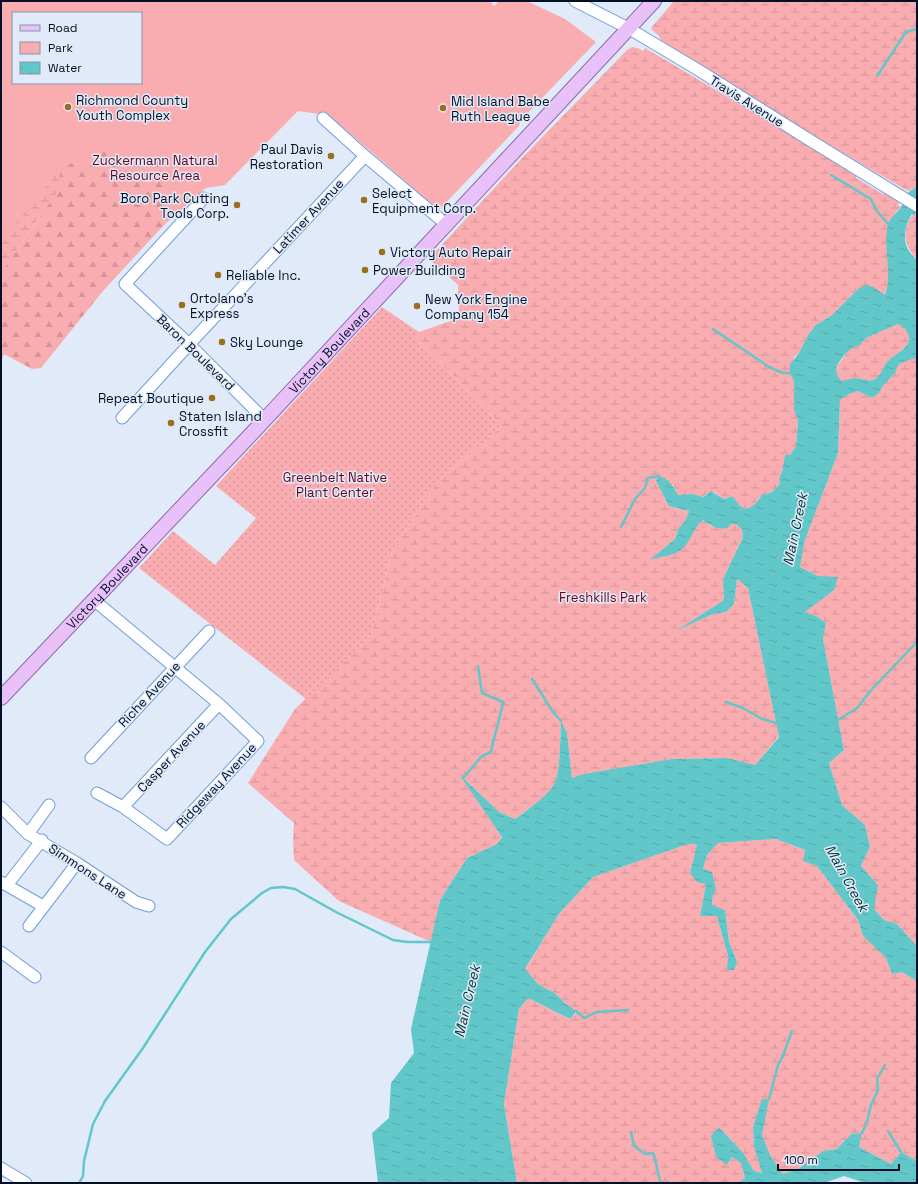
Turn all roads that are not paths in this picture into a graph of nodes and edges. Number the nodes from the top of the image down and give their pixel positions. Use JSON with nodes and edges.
{"nodes":[{"id":1,"x":575,"y":1,"type":"edge"},
{"id":2,"x":654,"y":1,"type":"edge"},
{"id":3,"x":628,"y":28,"type":"junction"},
{"id":4,"x":323,"y":118,"type":"dead end"},
{"id":5,"x":365,"y":156,"type":"junction"},
{"id":6,"x":204,"y":198,"type":"dead end"},
{"id":7,"x":917,"y":206,"type":"edge"},
{"id":8,"x":447,"y":224,"type":"junction"},
{"id":9,"x":189,"y":344,"type":"junction"},
{"id":10,"x":122,"y":418,"type":"dead end"},
{"id":11,"x":266,"y":420,"type":"junction"},
{"id":12,"x":94,"y":601,"type":"junction"},
{"id":13,"x":209,"y":631,"type":"dead end"},
{"id":14,"x":174,"y":667,"type":"junction"},
{"id":15,"x":1,"y":698,"type":"edge"},
{"id":16,"x":219,"y":704,"type":"junction"},
{"id":17,"x":91,"y":758,"type":"dead end"},
{"id":18,"x":97,"y":793,"type":"dead end"},
{"id":19,"x":49,"y":805,"type":"dead end"},
{"id":20,"x":1,"y":807,"type":"edge"},
{"id":21,"x":123,"y":807,"type":"junction"},
{"id":22,"x":28,"y":834,"type":"junction"},
{"id":23,"x":42,"y":840,"type":"junction"},
{"id":24,"x":77,"y":863,"type":"junction"},
{"id":25,"x":4,"y":883,"type":"edge"},
{"id":26,"x":43,"y":906,"type":"junction"},
{"id":27,"x":149,"y":906,"type":"dead end"},
{"id":28,"x":29,"y":926,"type":"dead end"},
{"id":29,"x":1,"y":952,"type":"edge"},
{"id":30,"x":35,"y":977,"type":"dead end"},
{"id":31,"x":1,"y":1168,"type":"edge"},
{"id":32,"x":26,"y":1183,"type":"edge"}],
"edges":[{"from":1,"to":3,"type":"street","name":"Travis Avenue"},
{"from":2,"to":3,"type":"main road","name":"Victory Boulevard"},
{"from":3,"to":7,"type":"street","name":"Travis Avenue"},
{"from":3,"to":8,"type":"main road","name":"Victory Boulevard"},
{"from":4,"to":5,"type":"street"},
{"from":5,"to":8,"type":"street"},
{"from":5,"to":9,"type":"street","name":"Latimer Avenue"},
{"from":6,"to":9,"type":"street","name":"Baron Boulevard"},
{"from":8,"to":11,"type":"main road","name":"Victory Boulevard"},
{"from":9,"to":10,"type":"street","name":"Latimer Avenue"},
{"from":9,"to":11,"type":"street","name":"Baron Boulevard"},
{"from":11,"to":12,"type":"main road","name":"Victory Boulevard"},
{"from":12,"to":14,"type":"street","name":"Ridgeway Avenue"},
{"from":12,"to":15,"type":"main road","name":"Victory Boulevard"},
{"from":13,"to":14,"type":"street","name":"Riche Avenue"},
{"from":14,"to":16,"type":"street","name":"Ridgeway Avenue"},
{"from":14,"to":17,"type":"street","name":"Riche Avenue"},
{"from":16,"to":21,"type":"street","name":"Casper Avenue"},
{"from":16,"to":21,"type":"street","name":"Ridgeway Avenue"},
{"from":18,"to":21,"type":"street","name":"Ridgeway Avenue"},
{"from":19,"to":22,"type":"street"},
{"from":20,"to":22,"type":"street","name":"Simmons Lane"},
{"from":22,"to":23,"type":"street","name":"Simmons Lane"},
{"from":23,"to":24,"type":"street","name":"Simmons Lane"},
{"from":23,"to":25,"type":"street"},
{"from":24,"to":26,"type":"street"},
{"from":24,"to":27,"type":"street","name":"Simmons Lane"},
{"from":25,"to":26,"type":"street"},
{"from":26,"to":28,"type":"street"},
{"from":29,"to":30,"type":"street"},
{"from":31,"to":32,"type":"street"}]}
